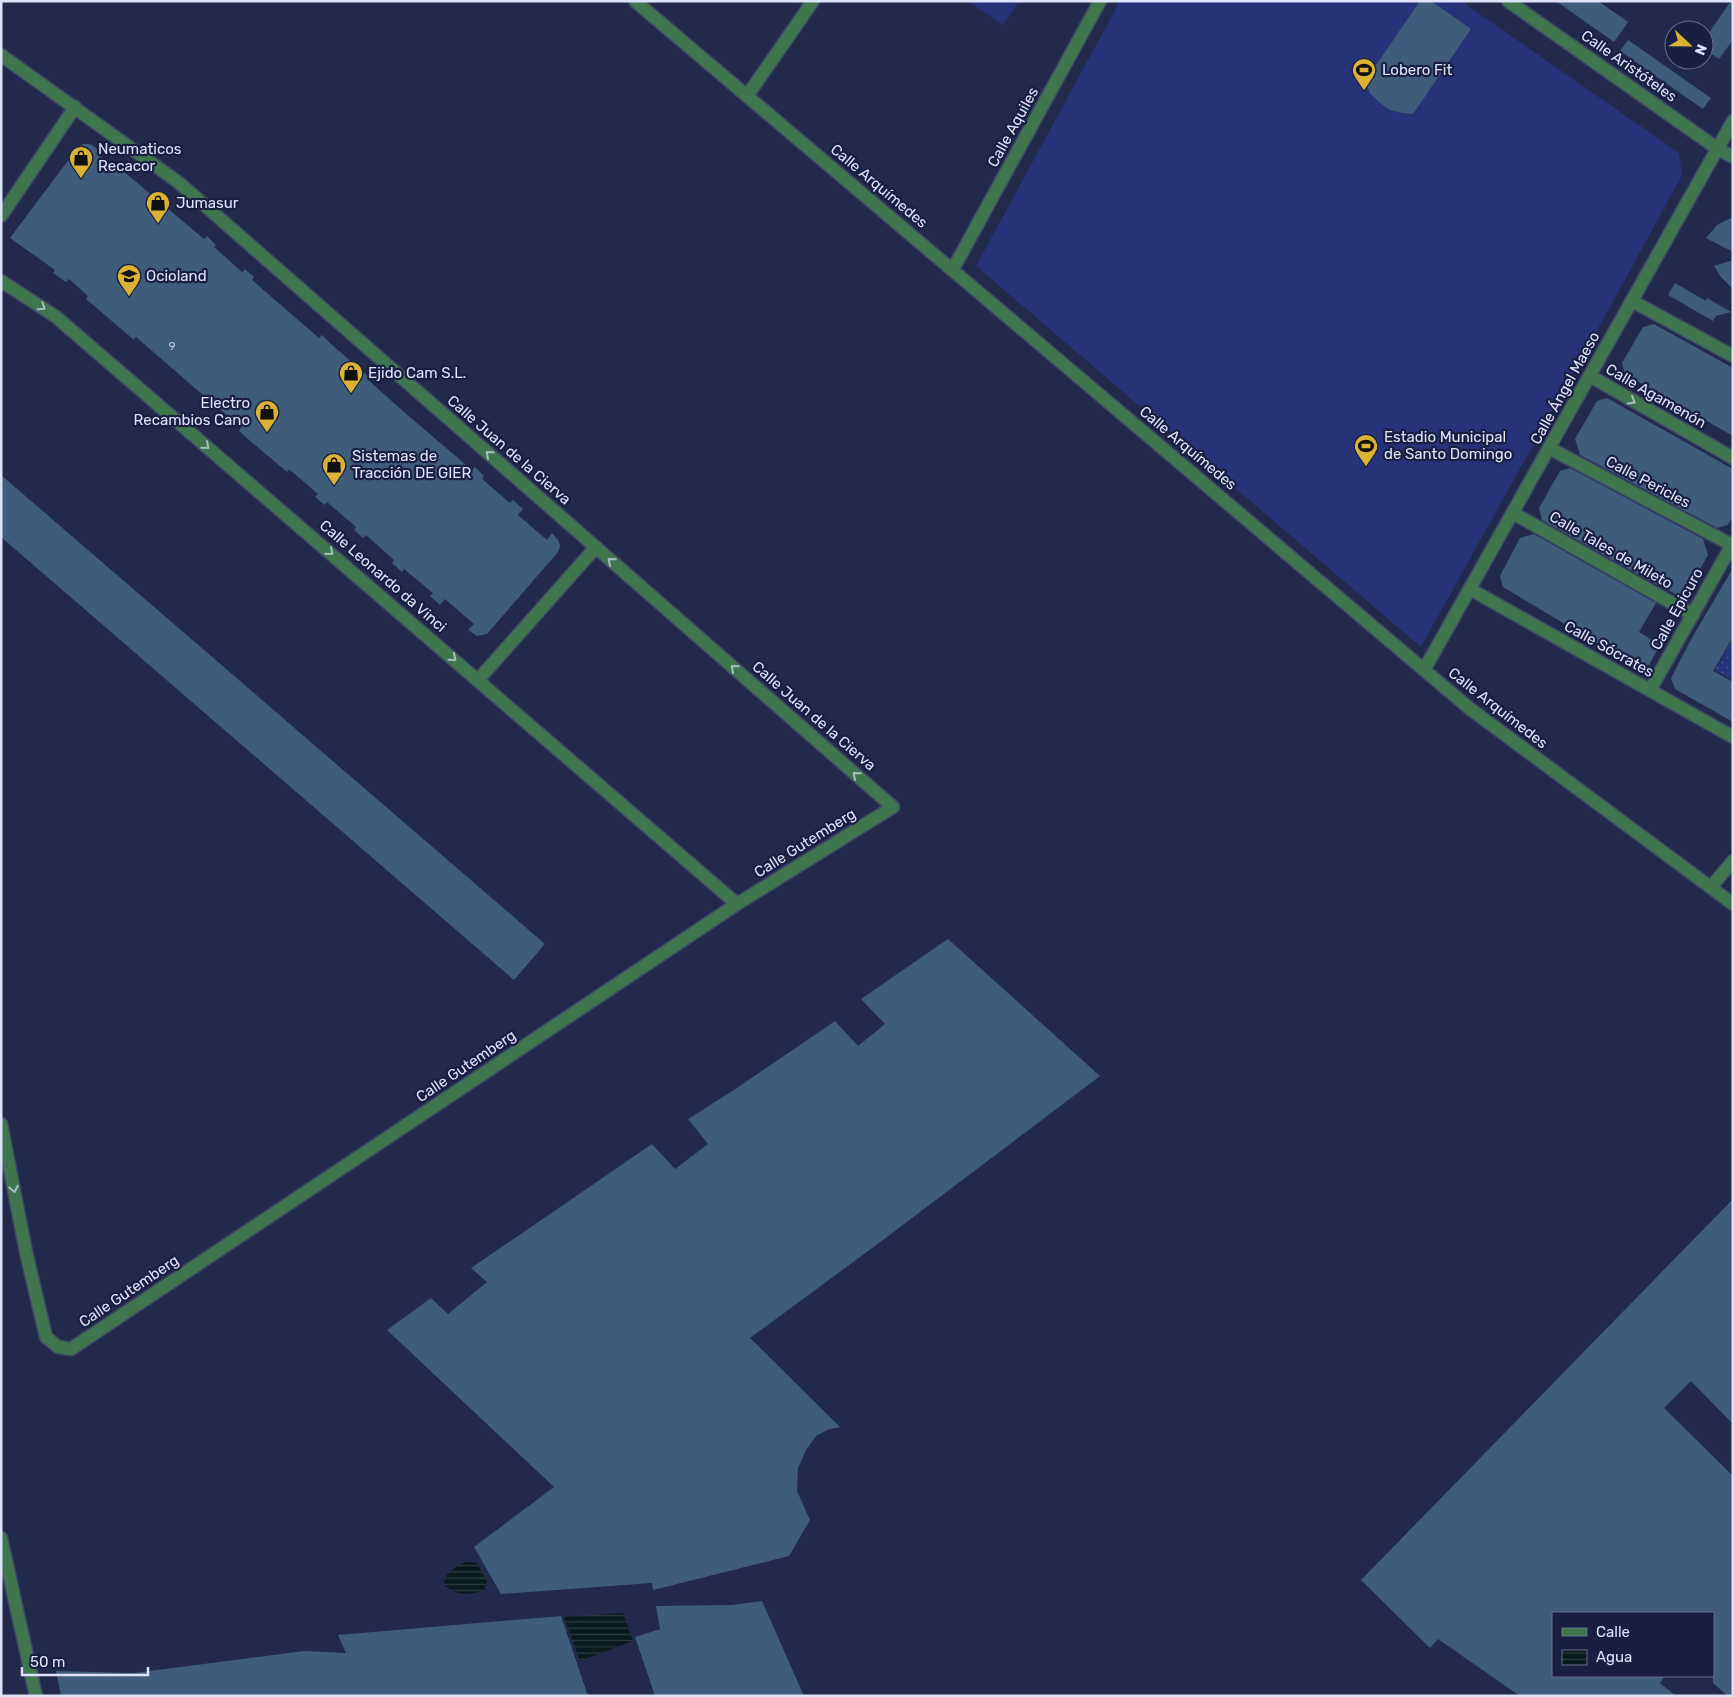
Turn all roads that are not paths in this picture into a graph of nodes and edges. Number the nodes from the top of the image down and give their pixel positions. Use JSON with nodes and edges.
{"nodes":[{"id":1,"x":635,"y":1,"type":"edge"},
{"id":2,"x":813,"y":1,"type":"edge"},
{"id":3,"x":1100,"y":1,"type":"edge"},
{"id":4,"x":1508,"y":1,"type":"edge"},
{"id":5,"x":1,"y":55,"type":"edge"},
{"id":6,"x":747,"y":96,"type":"junction"},
{"id":7,"x":75,"y":107,"type":"junction"},
{"id":8,"x":1733,"y":121,"type":"edge"},
{"id":9,"x":1718,"y":148,"type":"junction"},
{"id":10,"x":1733,"y":157,"type":"edge"},
{"id":11,"x":1,"y":216,"type":"edge"},
{"id":12,"x":953,"y":269,"type":"junction"},
{"id":13,"x":1,"y":281,"type":"edge"},
{"id":14,"x":1632,"y":301,"type":"junction"},
{"id":15,"x":1733,"y":356,"type":"edge"},
{"id":16,"x":1590,"y":376,"type":"junction"},
{"id":17,"x":1549,"y":448,"type":"junction"},
{"id":18,"x":1733,"y":458,"type":"edge"},
{"id":19,"x":1513,"y":513,"type":"junction"},
{"id":20,"x":1732,"y":544,"type":"edge"},
{"id":21,"x":596,"y":547,"type":"junction"},
{"id":22,"x":1470,"y":589,"type":"junction"},
{"id":23,"x":1693,"y":615,"type":"junction"},
{"id":24,"x":1424,"y":670,"type":"junction"},
{"id":25,"x":478,"y":680,"type":"junction"},
{"id":26,"x":1650,"y":690,"type":"junction"},
{"id":27,"x":1733,"y":737,"type":"edge"},
{"id":28,"x":893,"y":807,"type":"joint"},
{"id":29,"x":1733,"y":861,"type":"edge"},
{"id":30,"x":1711,"y":887,"type":"junction"},
{"id":31,"x":737,"y":904,"type":"junction"},
{"id":32,"x":1733,"y":904,"type":"edge"},
{"id":33,"x":1,"y":1124,"type":"edge"},
{"id":34,"x":1,"y":1538,"type":"edge"},
{"id":35,"x":36,"y":1696,"type":"edge"}],
"edges":[{"from":1,"to":6,"type":"street","name":"Calle Arquímedes"},
{"from":2,"to":6,"type":"street"},
{"from":3,"to":12,"type":"street","name":"Calle Aquiles"},
{"from":4,"to":9,"type":"street","name":"Calle Aristóteles"},
{"from":5,"to":7,"type":"street","name":"Calle Juan de la Cierva"},
{"from":6,"to":12,"type":"street","name":"Calle Arquímedes"},
{"from":7,"to":11,"type":"street"},
{"from":21,"to":7,"type":"street","name":"Calle Juan de la Cierva","one_way":true},
{"from":8,"to":9,"type":"street","name":"Calle Ángel Maeso"},
{"from":9,"to":10,"type":"street","name":"Calle Aristóteles"},
{"from":9,"to":14,"type":"street","name":"Calle Ángel Maeso"},
{"from":12,"to":24,"type":"street","name":"Calle Arquímedes"},
{"from":13,"to":25,"type":"street","name":"Calle Leonardo da Vinci","one_way":true},
{"from":14,"to":15,"type":"street"},
{"from":14,"to":16,"type":"street","name":"Calle Ángel Maeso"},
{"from":16,"to":17,"type":"street","name":"Calle Ángel Maeso"},
{"from":16,"to":18,"type":"street","name":"Calle Agamenón","one_way":true},
{"from":17,"to":19,"type":"street","name":"Calle Ángel Maeso"},
{"from":17,"to":20,"type":"street","name":"Calle Pericles"},
{"from":19,"to":22,"type":"street","name":"Calle Ángel Maeso"},
{"from":19,"to":23,"type":"street","name":"Calle Tales de Mileto"},
{"from":20,"to":23,"type":"street","name":"Calle Epicuro"},
{"from":21,"to":25,"type":"street"},
{"from":28,"to":21,"type":"street","name":"Calle Juan de la Cierva","one_way":true},
{"from":22,"to":24,"type":"street","name":"Calle Ángel Maeso"},
{"from":22,"to":26,"type":"street","name":"Calle Sócrates"},
{"from":23,"to":26,"type":"street","name":"Calle Epicuro"},
{"from":24,"to":30,"type":"street","name":"Calle Arquímedes"},
{"from":25,"to":31,"type":"street","name":"Calle Leonardo da Vinci"},
{"from":26,"to":27,"type":"street","name":"Calle Sócrates"},
{"from":28,"to":31,"type":"street","name":"Calle Gutemberg"},
{"from":29,"to":30,"type":"street"},
{"from":30,"to":32,"type":"street","name":"Calle Arquímedes"},
{"from":33,"to":31,"type":"street","name":"Calle Gutemberg","one_way":true},
{"from":34,"to":35,"type":"street"}]}
